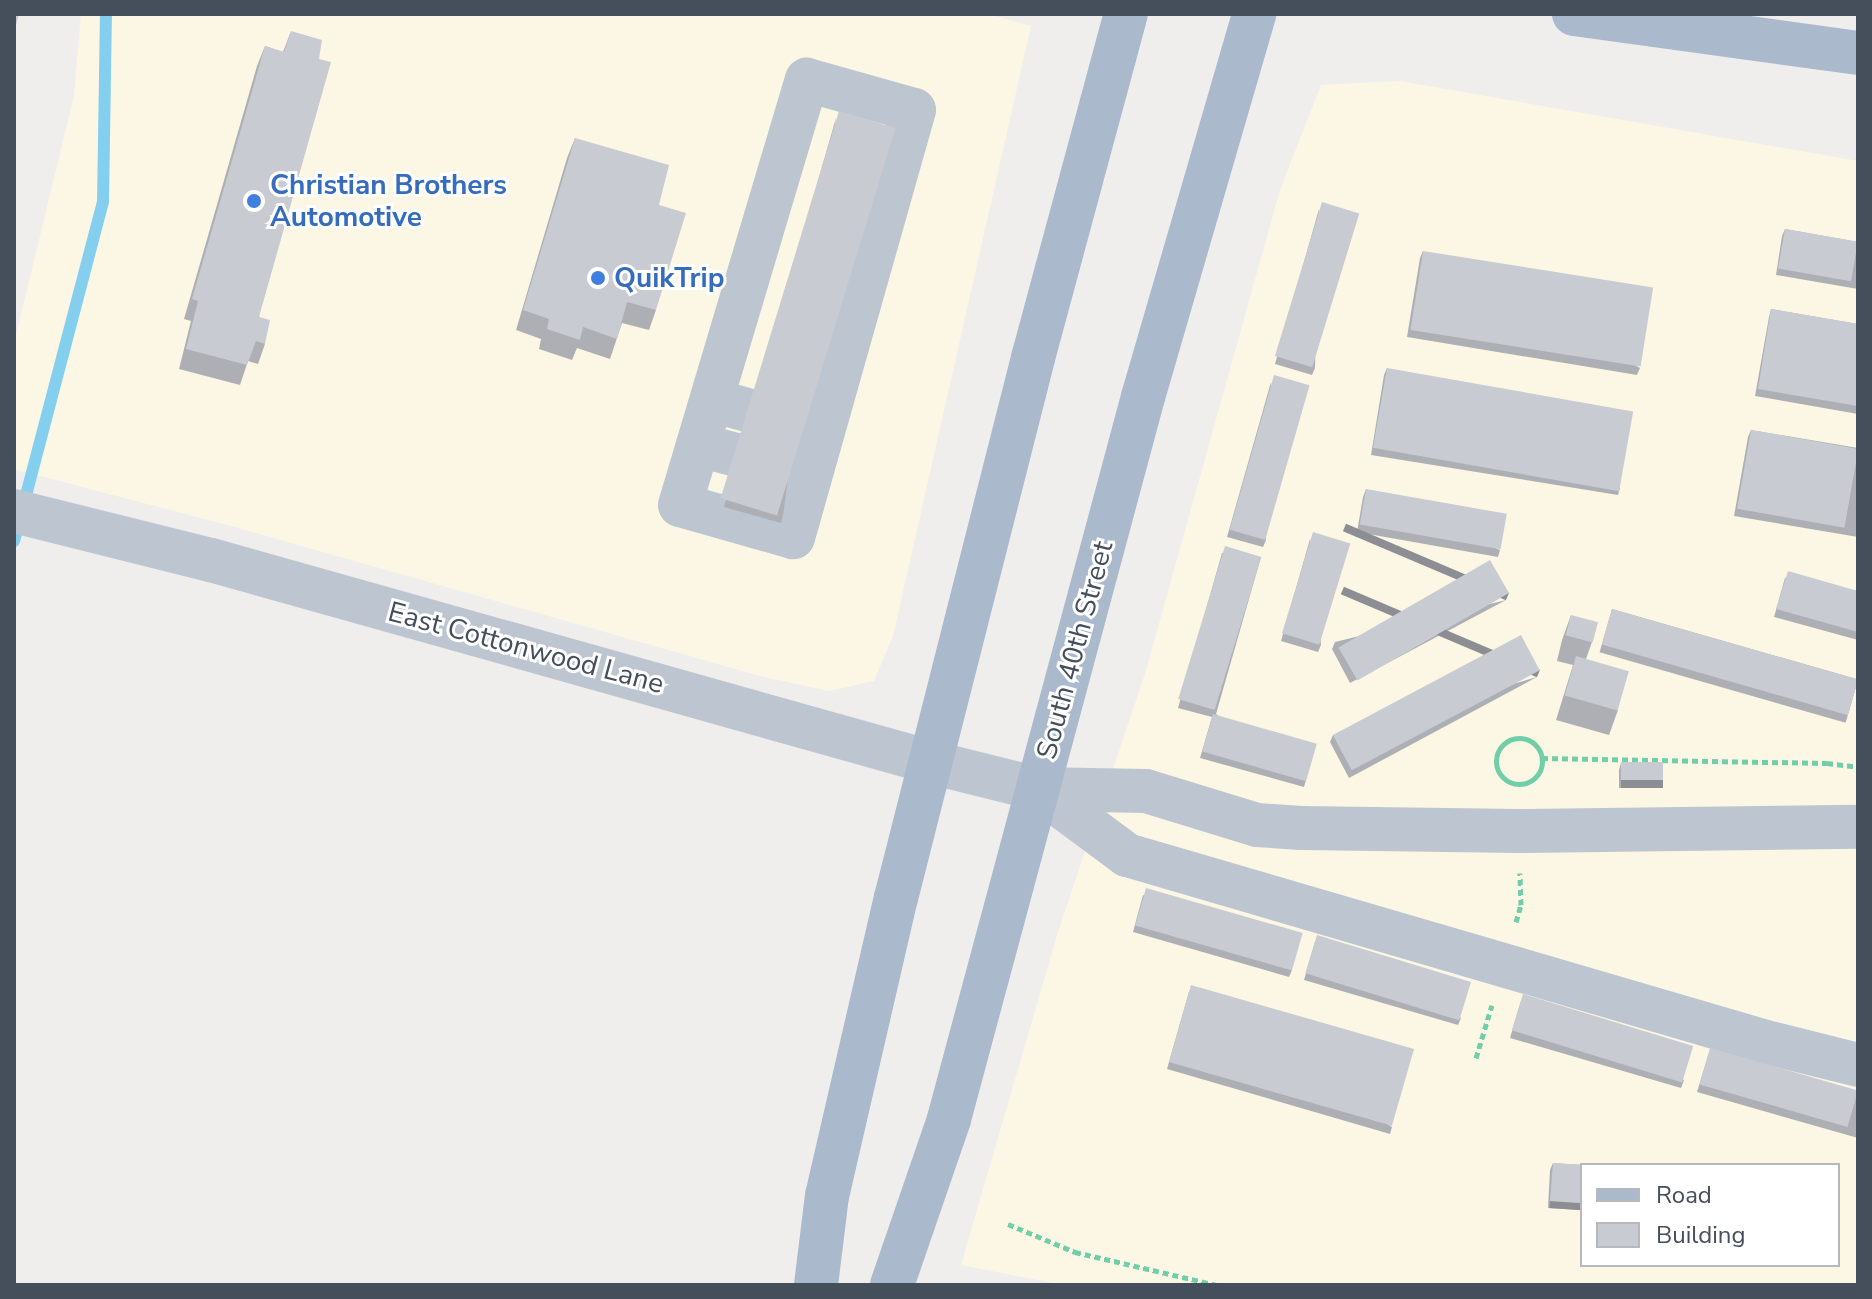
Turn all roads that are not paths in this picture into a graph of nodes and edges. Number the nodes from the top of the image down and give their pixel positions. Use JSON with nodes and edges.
{"nodes":[{"id":1,"x":1126,"y":14,"type":"edge"},
{"id":2,"x":1254,"y":14,"type":"edge"},
{"id":3,"x":1574,"y":14,"type":"edge"},
{"id":4,"x":1858,"y":53,"type":"edge"},
{"id":5,"x":712,"y":400,"type":"junction"},
{"id":6,"x":754,"y":412,"type":"edge"},
{"id":7,"x":14,"y":511,"type":"edge"},
{"id":8,"x":930,"y":762,"type":"junction"},
{"id":9,"x":1038,"y":789,"type":"junction"},
{"id":10,"x":1858,"y":827,"type":"edge"},
{"id":11,"x":1858,"y":1065,"type":"edge"},
{"id":12,"x":816,"y":1285,"type":"edge"},
{"id":13,"x":892,"y":1285,"type":"edge"}],
"edges":[{"from":1,"to":8,"type":"main road"},
{"from":2,"to":9,"type":"main road","name":"South 40th Street"},
{"from":3,"to":4,"type":"main road"},
{"from":5,"to":5,"type":"street"},
{"from":5,"to":6,"type":"street"},
{"from":7,"to":8,"type":"street","name":"East Cottonwood Lane"},
{"from":8,"to":9,"type":"street","name":"East Cottonwood Lane"},
{"from":8,"to":12,"type":"main road"},
{"from":9,"to":10,"type":"street"},
{"from":9,"to":11,"type":"street"},
{"from":9,"to":13,"type":"main road","name":"South 40th Street"}]}
